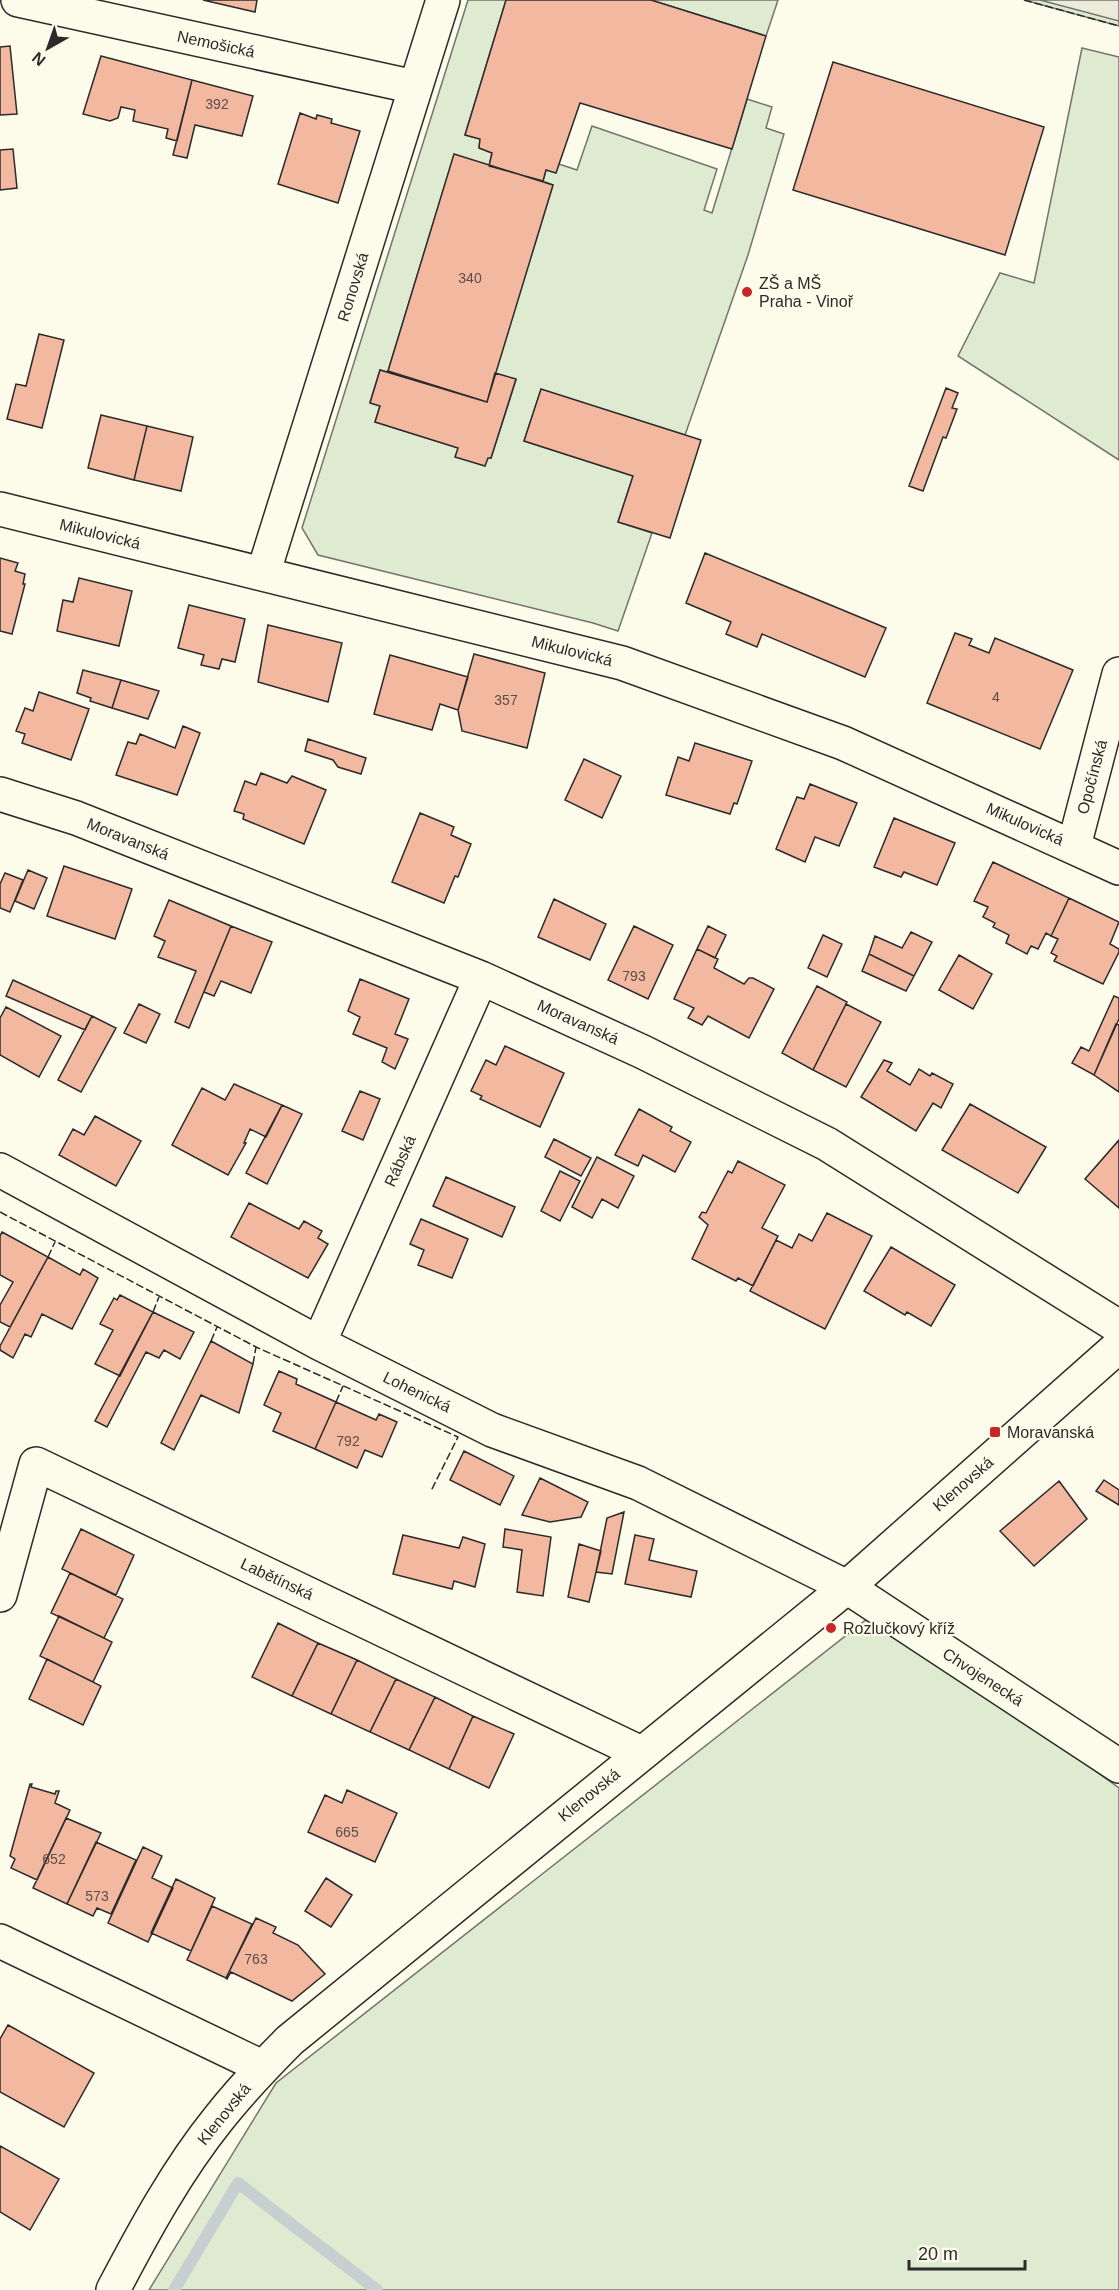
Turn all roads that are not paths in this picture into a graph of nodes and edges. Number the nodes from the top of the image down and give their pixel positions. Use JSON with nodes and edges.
{"nodes":[{"id":1,"x":18,"y":0,"type":"edge"},
{"id":2,"x":443,"y":0,"type":"edge"},
{"id":3,"x":415,"y":87,"type":"junction"},
{"id":4,"x":0,"y":509,"type":"edge"},
{"id":5,"x":263,"y":574,"type":"junction"},
{"id":6,"x":1119,"y":674,"type":"edge"},
{"id":7,"x":0,"y":794,"type":"edge"},
{"id":8,"x":1074,"y":846,"type":"junction"},
{"id":9,"x":1119,"y":868,"type":"edge"},
{"id":10,"x":481,"y":978,"type":"junction"},
{"id":11,"x":0,"y":1170,"type":"edge"},
{"id":12,"x":1119,"y":1327,"type":"edge"},
{"id":13,"x":319,"y":1343,"type":"junction"},
{"id":14,"x":1119,"y":1346,"type":"edge"},
{"id":15,"x":847,"y":1587,"type":"junction"},
{"id":16,"x":0,"y":1596,"type":"edge"},
{"id":17,"x":641,"y":1753,"type":"junction"},
{"id":18,"x":1119,"y":1766,"type":"edge"},
{"id":19,"x":0,"y":1941,"type":"edge"},
{"id":20,"x":262,"y":2067,"type":"junction"},
{"id":21,"x":113,"y":2290,"type":"edge"}],
"edges":[{"from":1,"to":3,"type":"street","name":"Nemošická"},
{"from":2,"to":3,"type":"street","name":"Ronovská"},
{"from":3,"to":5,"type":"street","name":"Ronovská"},
{"from":4,"to":5,"type":"street","name":"Mikulovická"},
{"from":5,"to":8,"type":"street","name":"Mikulovická"},
{"from":6,"to":8,"type":"street","name":"Opočínská"},
{"from":7,"to":10,"type":"street","name":"Moravanská"},
{"from":8,"to":9,"type":"street","name":"Mikulovická"},
{"from":10,"to":12,"type":"street","name":"Moravanská"},
{"from":10,"to":13,"type":"street","name":"Rábská"},
{"from":11,"to":13,"type":"street","name":"Lohenická"},
{"from":13,"to":15,"type":"street","name":"Lohenická"},
{"from":14,"to":15,"type":"street","name":"Klenovská"},
{"from":15,"to":17,"type":"street","name":"Klenovská"},
{"from":15,"to":18,"type":"street","name":"Chvojenecká"},
{"from":16,"to":17,"type":"street","name":"Labětínská"},
{"from":17,"to":20,"type":"street","name":"Klenovská"},
{"from":19,"to":20,"type":"street"},
{"from":20,"to":21,"type":"street","name":"Klenovská"}]}
